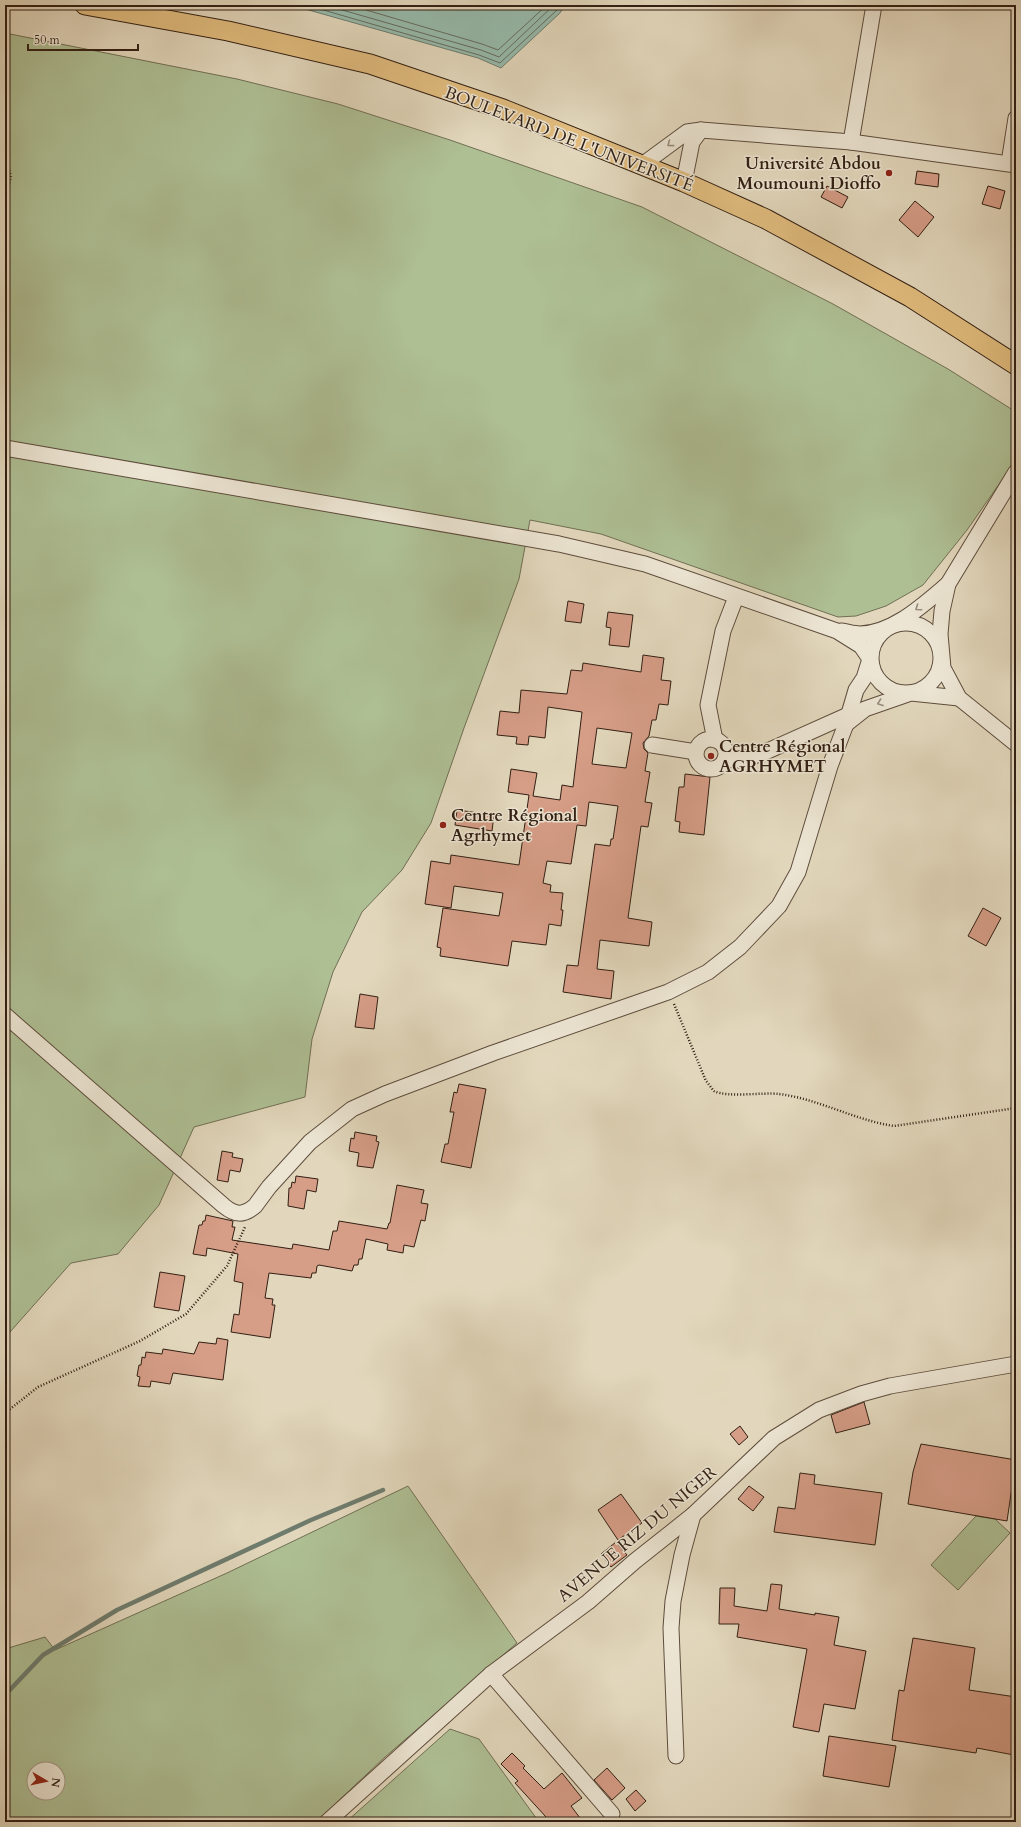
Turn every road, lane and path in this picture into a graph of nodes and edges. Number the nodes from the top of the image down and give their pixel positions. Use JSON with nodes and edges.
{"nodes":[{"id":1,"x":85,"y":5,"type":"edge"},
{"id":2,"x":874,"y":5,"type":"edge"},
{"id":3,"x":1016,"y":118,"type":"edge"},
{"id":4,"x":701,"y":130,"type":"junction"},
{"id":5,"x":852,"y":142,"type":"junction"},
{"id":6,"x":5,"y":156,"type":"edge"},
{"id":7,"x":1012,"y":164,"type":"edge"},
{"id":8,"x":642,"y":165,"type":"junction"},
{"id":9,"x":684,"y":182,"type":"junction"},
{"id":10,"x":5,"y":202,"type":"edge"},
{"id":11,"x":1016,"y":366,"type":"edge"},
{"id":12,"x":5,"y":448,"type":"edge"},
{"id":13,"x":1016,"y":472,"type":"edge"},
{"id":14,"x":948,"y":584,"type":"junction"},
{"id":15,"x":736,"y":597,"type":"junction"},
{"id":16,"x":888,"y":627,"type":"junction"},
{"id":17,"x":836,"y":631,"type":"junction"},
{"id":18,"x":940,"y":652,"type":"junction"},
{"id":19,"x":870,"y":659,"type":"junction"},
{"id":20,"x":911,"y":693,"type":"junction"},
{"id":21,"x":959,"y":698,"type":"junction"},
{"id":22,"x":847,"y":719,"type":"junction"},
{"id":23,"x":715,"y":740,"type":"junction"},
{"id":24,"x":1016,"y":744,"type":"edge"},
{"id":25,"x":652,"y":745,"type":"dead end"},
{"id":26,"x":696,"y":752,"type":"junction"},
{"id":27,"x":725,"y":759,"type":"junction"},
{"id":28,"x":668,"y":992,"type":"junction"},
{"id":29,"x":5,"y":1015,"type":"edge"},
{"id":30,"x":1016,"y":1108,"type":"edge"},
{"id":31,"x":249,"y":1211,"type":"junction"},
{"id":32,"x":1016,"y":1364,"type":"edge"},
{"id":33,"x":5,"y":1413,"type":"edge"},
{"id":34,"x":693,"y":1515,"type":"junction"},
{"id":35,"x":491,"y":1674,"type":"junction"},
{"id":36,"x":676,"y":1756,"type":"dead end"},
{"id":37,"x":612,"y":1814,"type":"dead end"},
{"id":38,"x":327,"y":1822,"type":"edge"}],
"edges":[{"from":1,"to":8,"type":"main road","name":"BOULEVARD DE L'UNIVERSITÉ"},
{"from":2,"to":5,"type":"street"},
{"from":3,"to":7,"type":"street"},
{"from":4,"to":5,"type":"street"},
{"from":4,"to":8,"type":"street","one_way":true},
{"from":4,"to":9,"type":"street"},
{"from":5,"to":7,"type":"street"},
{"from":6,"to":10,"type":"path"},
{"from":8,"to":9,"type":"main road","name":"BOULEVARD DE L'UNIVERSITÉ"},
{"from":9,"to":11,"type":"main road","name":"BOULEVARD DE L'UNIVERSITÉ"},
{"from":12,"to":15,"type":"street"},
{"from":13,"to":14,"type":"street"},
{"from":14,"to":16,"type":"street","one_way":true},
{"from":14,"to":18,"type":"street"},
{"from":15,"to":17,"type":"street"},
{"from":15,"to":23,"type":"street"},
{"from":16,"to":17,"type":"street"},
{"from":16,"to":18,"type":"street"},
{"from":16,"to":19,"type":"street"},
{"from":17,"to":19,"type":"street"},
{"from":18,"to":20,"type":"street"},
{"from":18,"to":21,"type":"street"},
{"from":19,"to":20,"type":"street"},
{"from":19,"to":22,"type":"street"},
{"from":20,"to":21,"type":"street"},
{"from":20,"to":22,"type":"street","one_way":true},
{"from":21,"to":24,"type":"street"},
{"from":22,"to":27,"type":"street"},
{"from":22,"to":28,"type":"street"},
{"from":23,"to":26,"type":"street"},
{"from":23,"to":27,"type":"street"},
{"from":25,"to":26,"type":"street"},
{"from":26,"to":27,"type":"street"},
{"from":28,"to":30,"type":"path"},
{"from":28,"to":31,"type":"street"},
{"from":29,"to":31,"type":"street"},
{"from":31,"to":33,"type":"path"},
{"from":32,"to":34,"type":"street","name":"AVENUE RIZ DU NIGER"},
{"from":34,"to":35,"type":"street","name":"AVENUE RIZ DU NIGER"},
{"from":34,"to":36,"type":"street"},
{"from":35,"to":37,"type":"street"},
{"from":35,"to":38,"type":"street","name":"AVENUE RIZ DU NIGER"}]}
